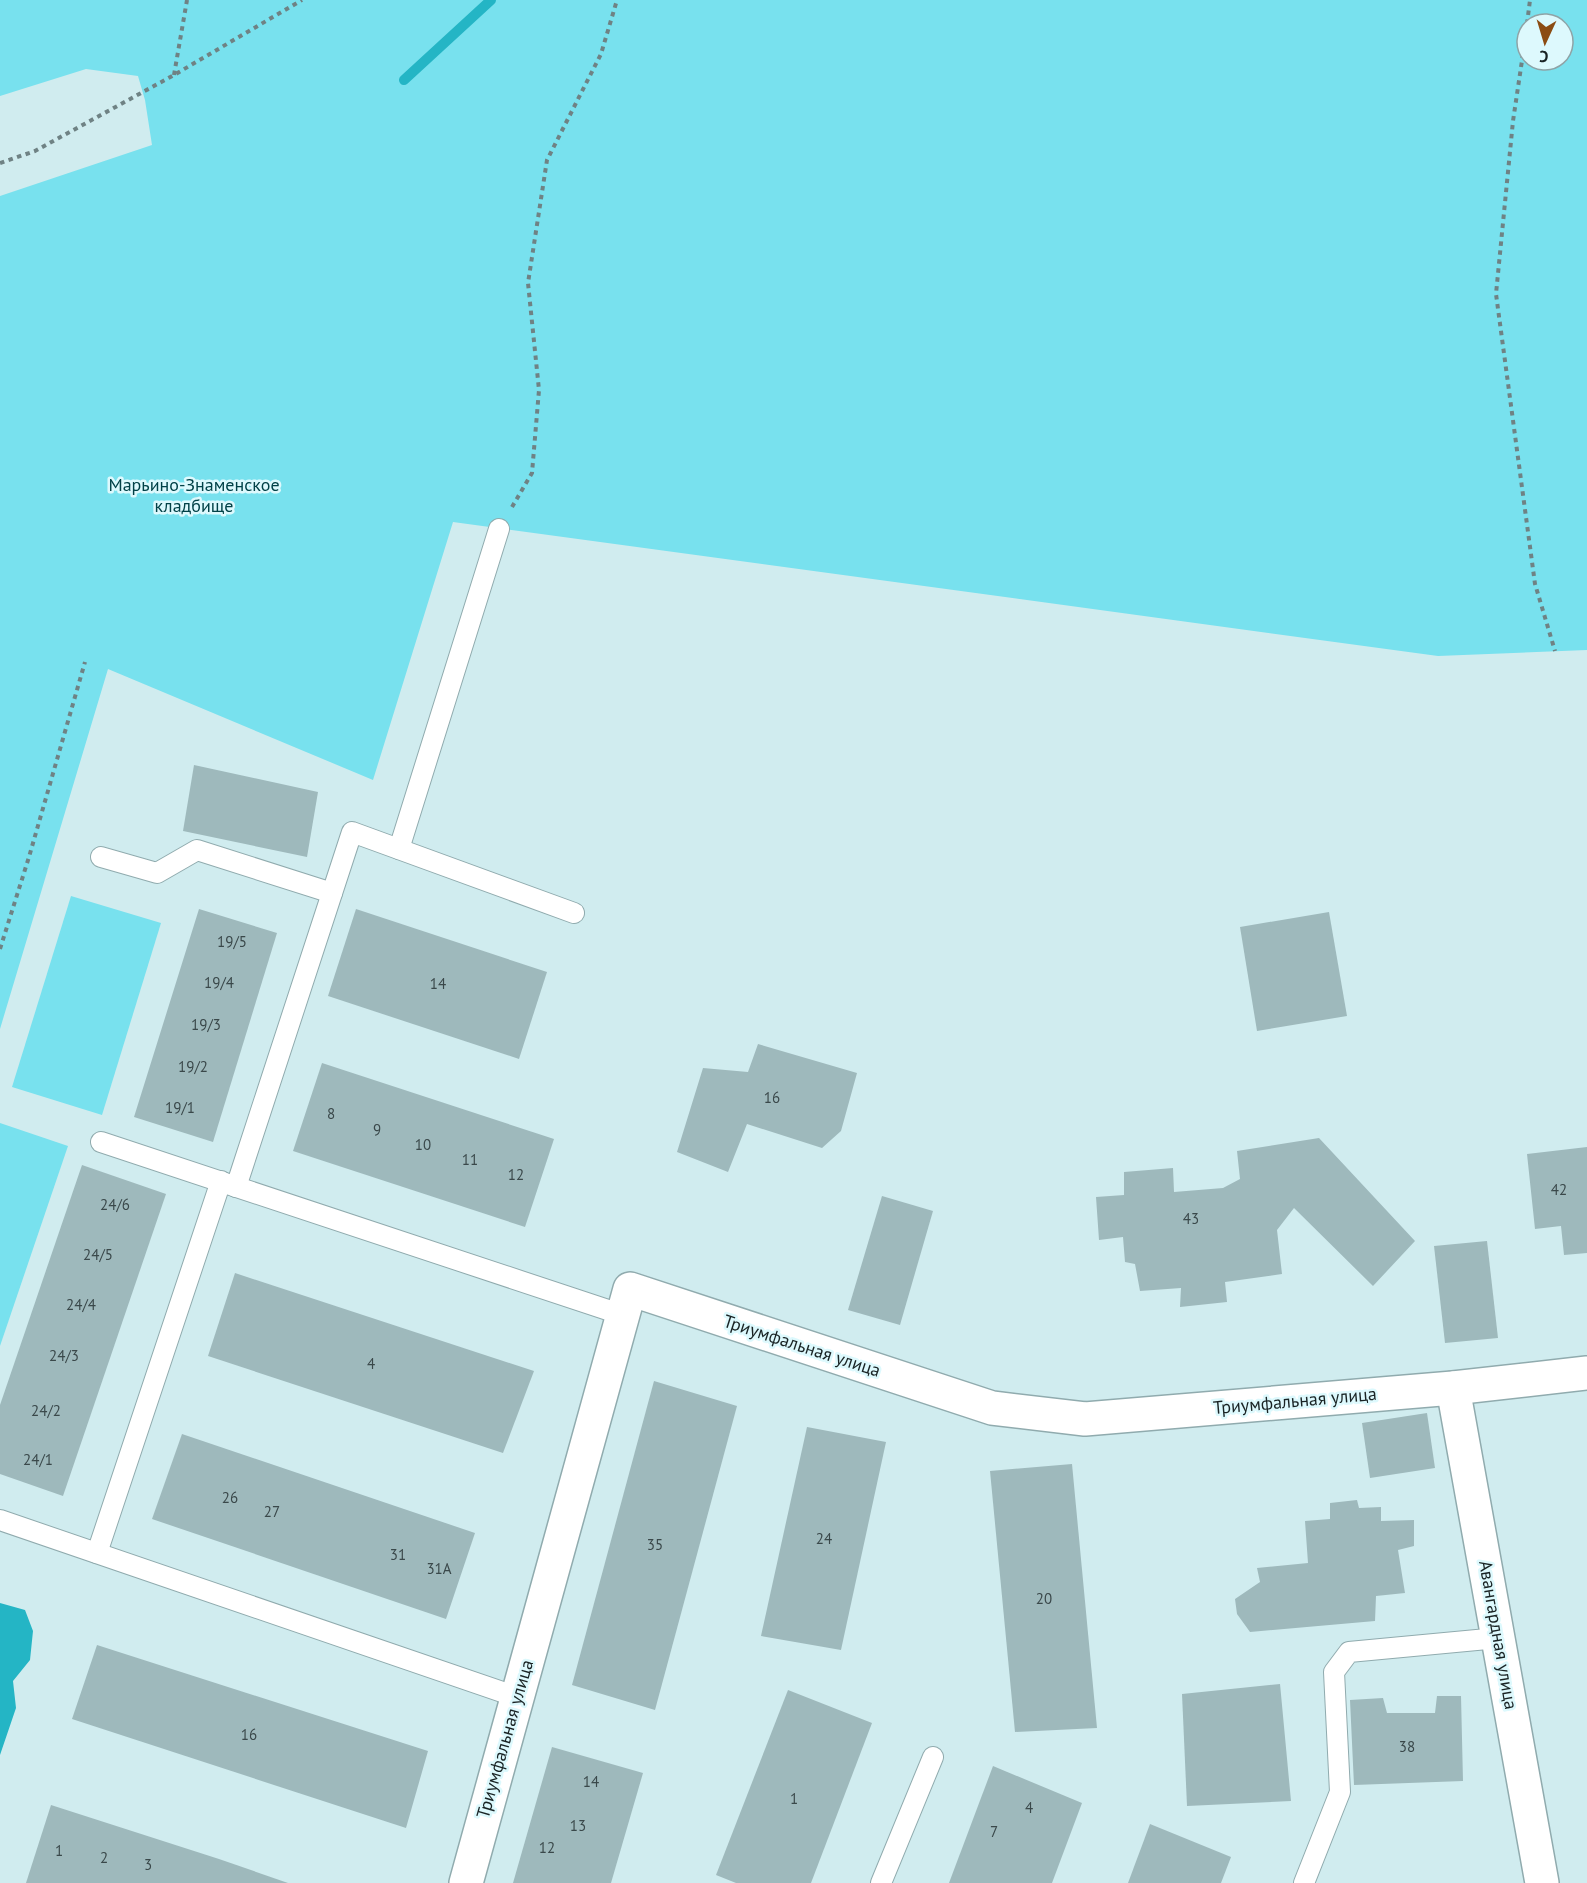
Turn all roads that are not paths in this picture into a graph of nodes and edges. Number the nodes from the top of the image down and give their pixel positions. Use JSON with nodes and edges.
{"nodes":[{"id":1,"x":499,"y":529,"type":"road end"},
{"id":2,"x":399,"y":849,"type":"junction"},
{"id":3,"x":101,"y":857,"type":"dead end"},
{"id":4,"x":332,"y":893,"type":"junction"},
{"id":5,"x":574,"y":913,"type":"dead end"},
{"id":6,"x":101,"y":1142,"type":"dead end"},
{"id":7,"x":229,"y":1184,"type":"junction"},
{"id":8,"x":623,"y":1315,"type":"junction"},
{"id":9,"x":1587,"y":1374,"type":"edge"},
{"id":10,"x":1453,"y":1388,"type":"junction"},
{"id":11,"x":0,"y":1520,"type":"edge"},
{"id":12,"x":97,"y":1553,"type":"junction"},
{"id":13,"x":1498,"y":1638,"type":"junction"},
{"id":14,"x":517,"y":1696,"type":"junction"},
{"id":15,"x":933,"y":1757,"type":"dead end"},
{"id":16,"x":465,"y":1883,"type":"edge"},
{"id":17,"x":881,"y":1883,"type":"edge"},
{"id":18,"x":1304,"y":1883,"type":"edge"},
{"id":19,"x":1542,"y":1883,"type":"edge"}],
"edges":[{"from":1,"to":2,"type":"lane"},
{"from":2,"to":4,"type":"lane"},
{"from":2,"to":5,"type":"lane"},
{"from":3,"to":4,"type":"lane"},
{"from":4,"to":7,"type":"lane"},
{"from":6,"to":7,"type":"lane"},
{"from":7,"to":8,"type":"lane"},
{"from":7,"to":12,"type":"lane"},
{"from":8,"to":10,"type":"street","name":"Триумфальная улица"},
{"from":8,"to":14,"type":"street","name":"Триумфальная улица"},
{"from":9,"to":10,"type":"street","name":"Триумфальная улица"},
{"from":10,"to":13,"type":"street","name":"Авангардная улица"},
{"from":11,"to":12,"type":"lane"},
{"from":12,"to":14,"type":"lane"},
{"from":13,"to":18,"type":"lane"},
{"from":13,"to":19,"type":"street","name":"Авангардная улица"},
{"from":14,"to":16,"type":"street","name":"Триумфальная улица"},
{"from":15,"to":17,"type":"lane"}]}
